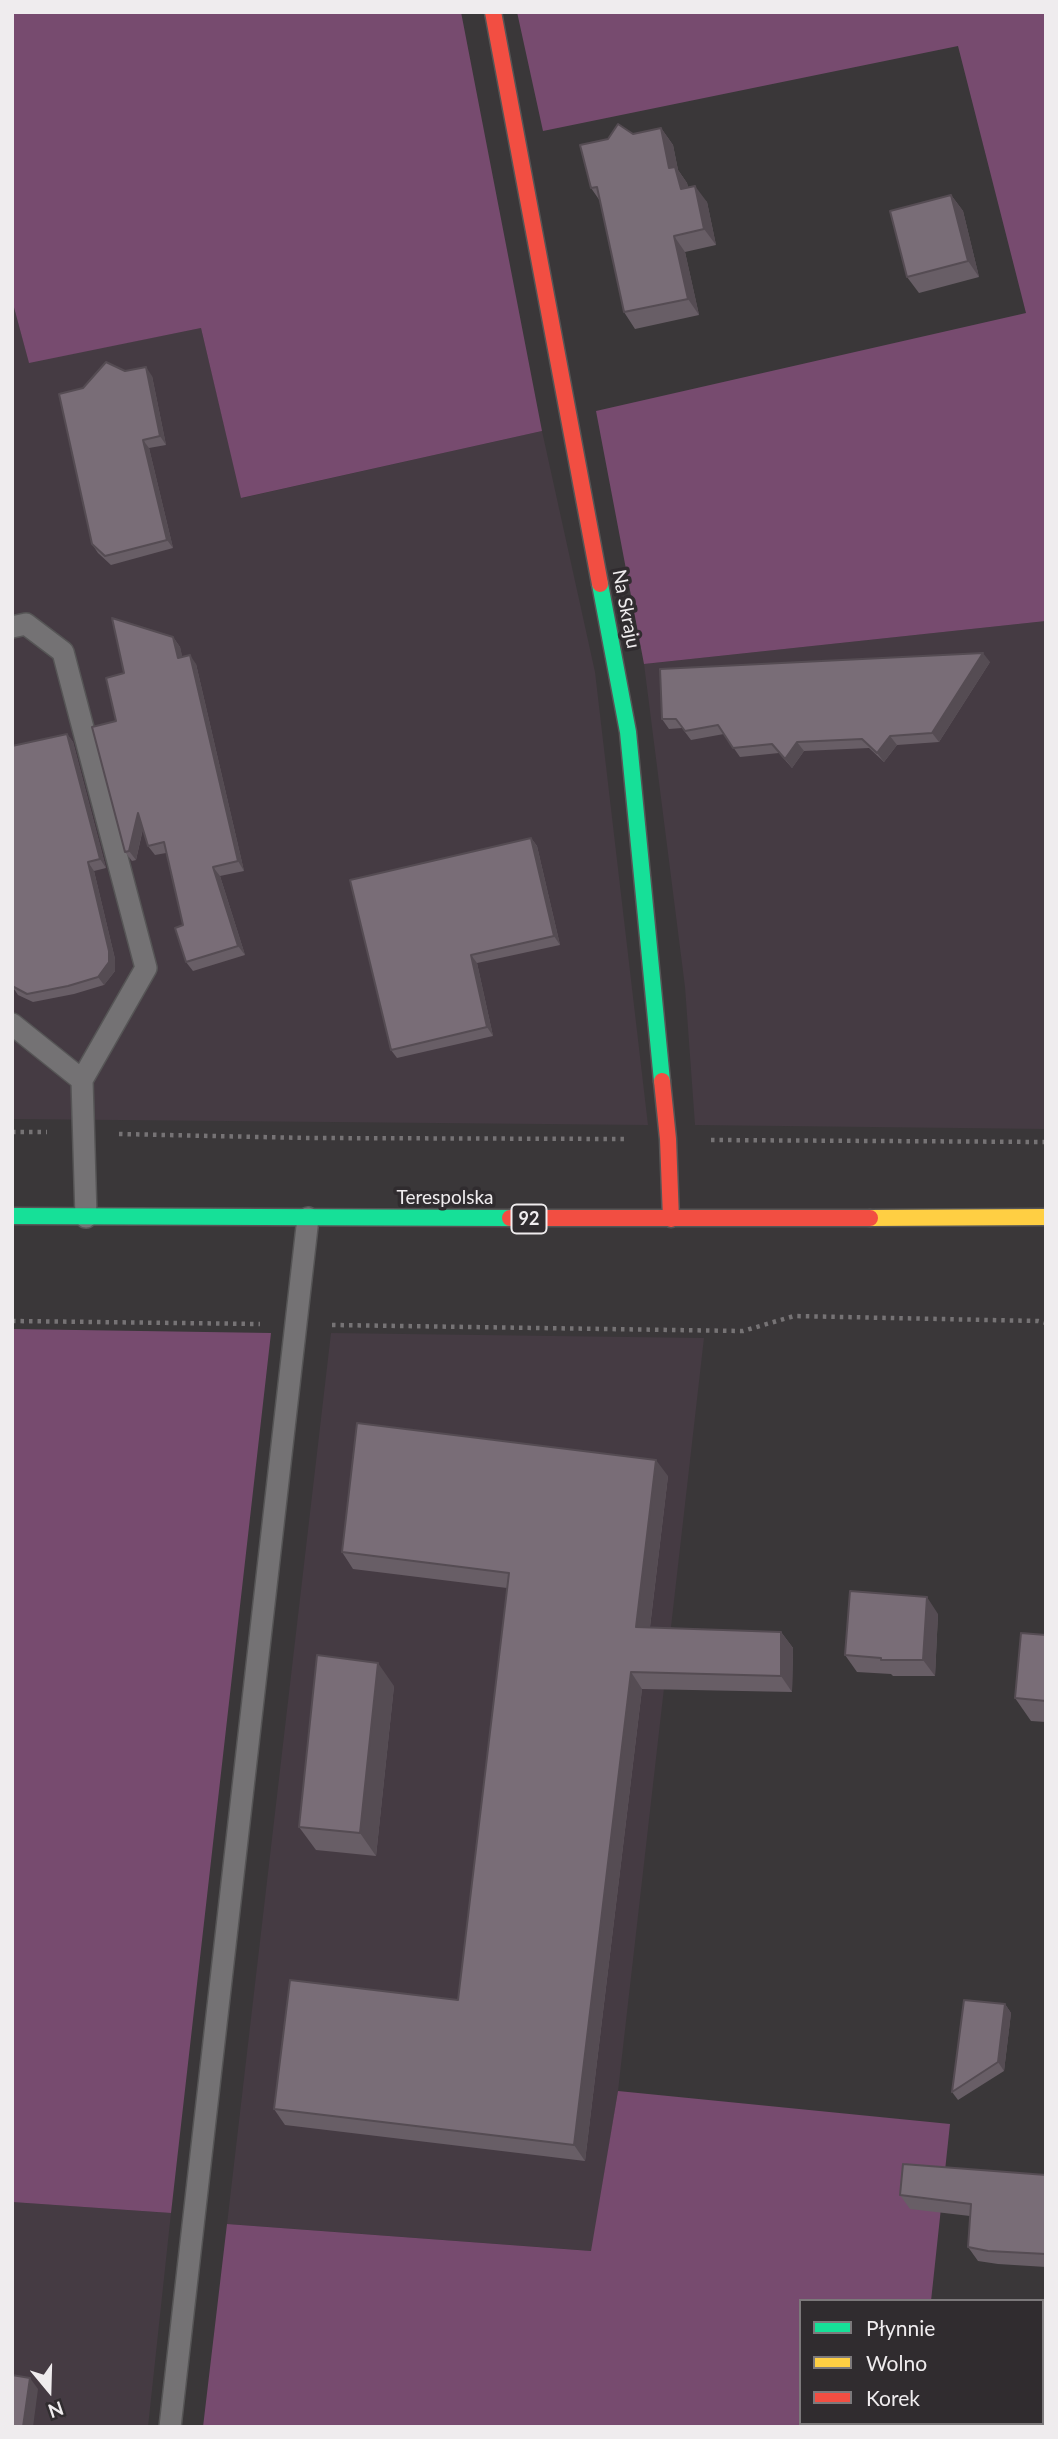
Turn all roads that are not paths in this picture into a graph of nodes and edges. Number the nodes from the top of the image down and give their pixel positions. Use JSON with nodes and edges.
{"nodes":[{"id":1,"x":493,"y":12,"type":"edge"},
{"id":2,"x":12,"y":627,"type":"edge"},
{"id":3,"x":12,"y":1024,"type":"edge"},
{"id":4,"x":82,"y":1080,"type":"junction"},
{"id":5,"x":12,"y":1216,"type":"edge"},
{"id":6,"x":86,"y":1217,"type":"junction"},
{"id":7,"x":1046,"y":1217,"type":"edge"},
{"id":8,"x":308,"y":1218,"type":"junction"},
{"id":9,"x":671,"y":1219,"type":"junction"},
{"id":10,"x":170,"y":2427,"type":"edge"}],
"edges":[{"from":1,"to":9,"type":"street","name":"Na Skraju"},
{"from":2,"to":4,"type":"lane"},
{"from":3,"to":4,"type":"lane"},
{"from":4,"to":6,"type":"lane"},
{"from":5,"to":6,"type":"street","name":"Terespolska","number":"92"},
{"from":6,"to":8,"type":"street","name":"Terespolska","number":"92"},
{"from":7,"to":9,"type":"street","name":"Terespolska","number":"92"},
{"from":8,"to":9,"type":"street","name":"Terespolska","number":"92"},
{"from":8,"to":10,"type":"lane"}]}
